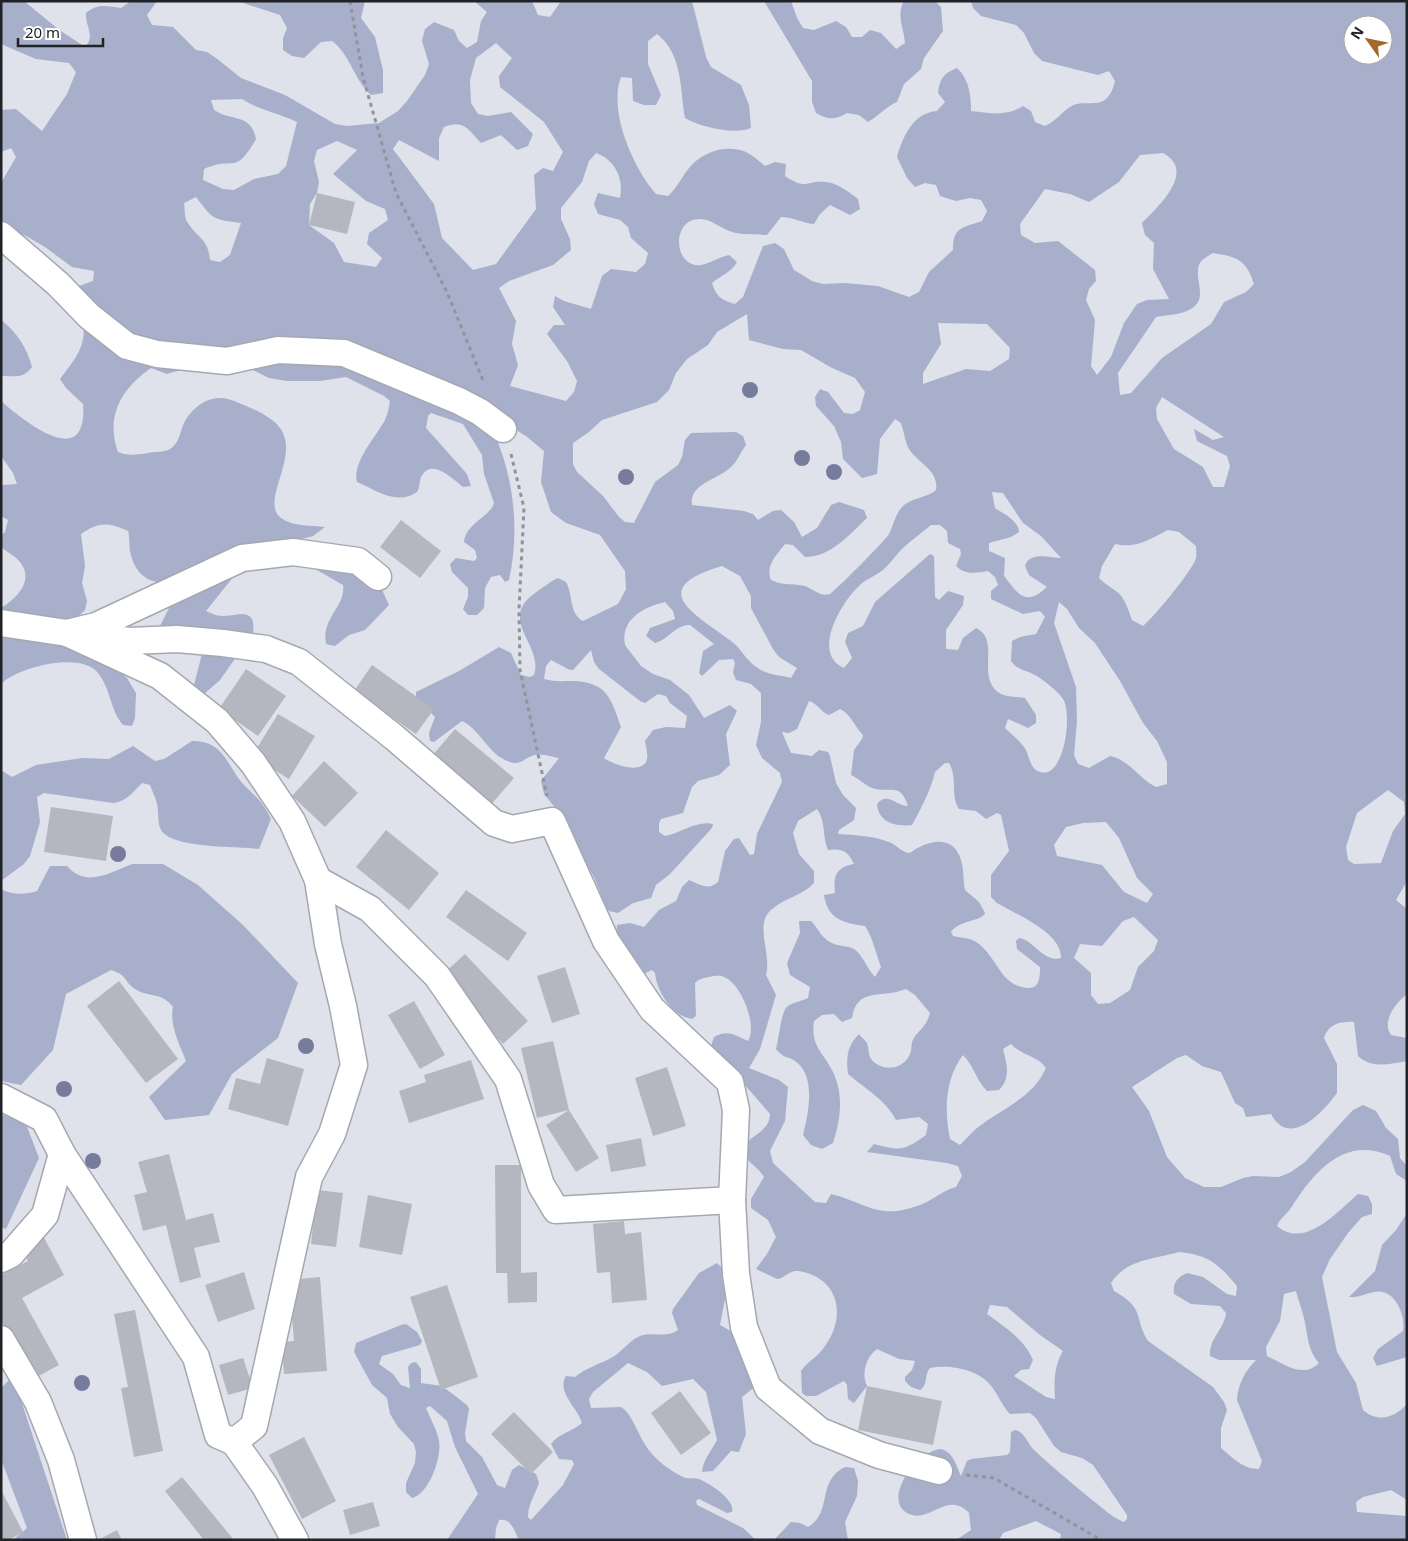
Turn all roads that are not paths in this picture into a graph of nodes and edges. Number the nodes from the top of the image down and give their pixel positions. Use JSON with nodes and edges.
{"nodes":[{"id":1,"x":1,"y":235,"type":"edge"},
{"id":2,"x":504,"y":429,"type":"road end"},
{"id":3,"x":378,"y":576,"type":"dead end"},
{"id":4,"x":1,"y":623,"type":"edge"},
{"id":5,"x":67,"y":633,"type":"junction"},
{"id":6,"x":318,"y":880,"type":"junction"},
{"id":7,"x":1,"y":1098,"type":"edge"},
{"id":8,"x":62,"y":1154,"type":"junction"},
{"id":9,"x":732,"y":1200,"type":"junction"},
{"id":10,"x":1,"y":1259,"type":"edge"},
{"id":11,"x":4,"y":1353,"type":"edge"},
{"id":12,"x":234,"y":1442,"type":"junction"},
{"id":13,"x":939,"y":1471,"type":"road end"},
{"id":14,"x":83,"y":1540,"type":"edge"},
{"id":15,"x":295,"y":1540,"type":"edge"}],
"edges":[{"from":1,"to":2,"type":"street"},
{"from":3,"to":5,"type":"street"},
{"from":4,"to":5,"type":"street"},
{"from":5,"to":6,"type":"street"},
{"from":5,"to":9,"type":"street"},
{"from":6,"to":9,"type":"street"},
{"from":6,"to":12,"type":"street"},
{"from":7,"to":8,"type":"street"},
{"from":8,"to":10,"type":"street"},
{"from":8,"to":12,"type":"street"},
{"from":9,"to":13,"type":"street"},
{"from":11,"to":14,"type":"street"},
{"from":12,"to":15,"type":"street"}]}
